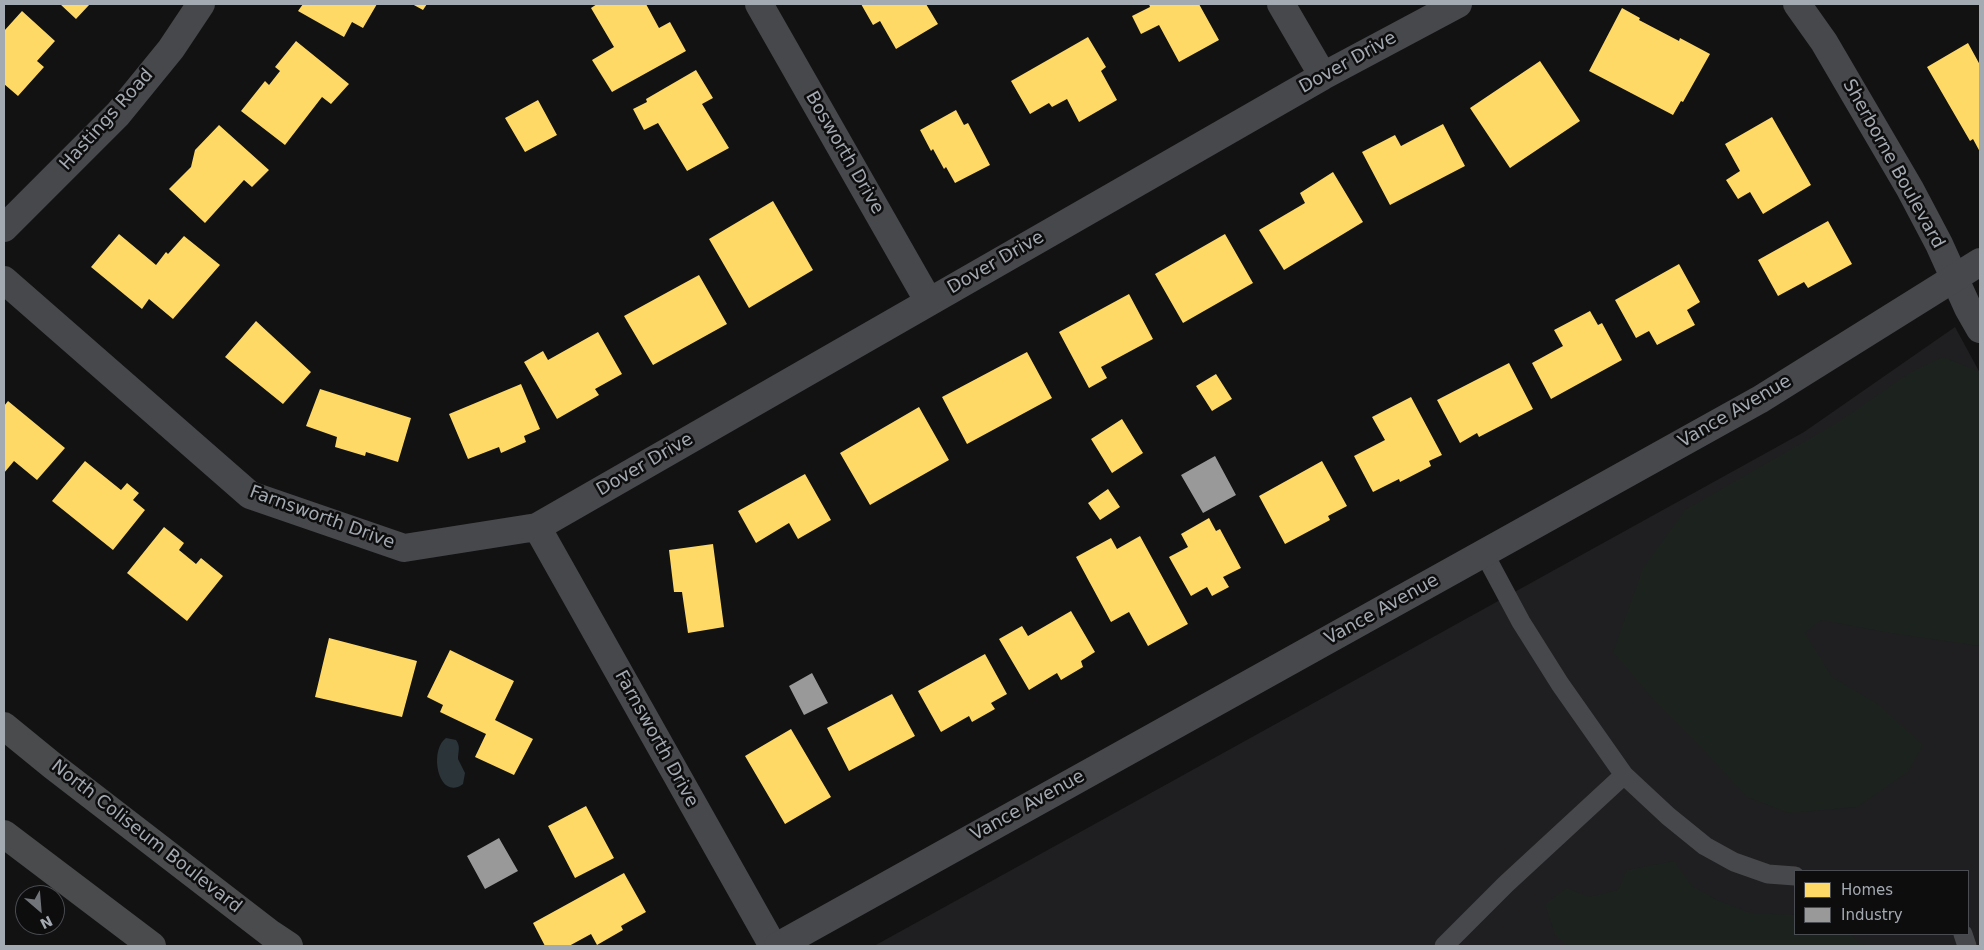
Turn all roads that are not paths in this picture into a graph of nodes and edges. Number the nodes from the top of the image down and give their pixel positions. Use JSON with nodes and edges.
{"nodes":[{"id":1,"x":201,"y":4,"type":"edge"},
{"id":2,"x":759,"y":4,"type":"edge"},
{"id":3,"x":1280,"y":4,"type":"edge"},
{"id":4,"x":1458,"y":4,"type":"edge"},
{"id":5,"x":1797,"y":4,"type":"edge"},
{"id":6,"x":1323,"y":76,"type":"junction"},
{"id":7,"x":4,"y":228,"type":"edge"},
{"id":8,"x":1980,"y":262,"type":"edge"},
{"id":9,"x":1954,"y":277,"type":"junction"},
{"id":10,"x":4,"y":280,"type":"edge"},
{"id":11,"x":929,"y":302,"type":"junction"},
{"id":12,"x":1980,"y":329,"type":"edge"},
{"id":13,"x":537,"y":527,"type":"junction"},
{"id":14,"x":1484,"y":553,"type":"junction"},
{"id":15,"x":4,"y":726,"type":"edge"},
{"id":16,"x":1624,"y":775,"type":"junction"},
{"id":17,"x":4,"y":834,"type":"edge"},
{"id":18,"x":1794,"y":876,"type":"edge"},
{"id":19,"x":152,"y":946,"type":"edge"},
{"id":20,"x":289,"y":946,"type":"edge"},
{"id":21,"x":773,"y":946,"type":"edge"},
{"id":22,"x":778,"y":946,"type":"edge"},
{"id":23,"x":1444,"y":946,"type":"edge"}],
"edges":[{"from":1,"to":7,"type":"street","name":"Hastings Road"},
{"from":2,"to":11,"type":"street","name":"Bosworth Drive"},
{"from":3,"to":6,"type":"street"},
{"from":4,"to":6,"type":"street","name":"Dover Drive"},
{"from":5,"to":9,"type":"street","name":"Sherborne Boulevard"},
{"from":6,"to":11,"type":"street","name":"Dover Drive"},
{"from":8,"to":9,"type":"street","name":"Vance Avenue"},
{"from":9,"to":12,"type":"street","name":"Sherborne Boulevard"},
{"from":9,"to":14,"type":"street","name":"Vance Avenue"},
{"from":10,"to":13,"type":"street","name":"Farnsworth Drive"},
{"from":11,"to":13,"type":"street","name":"Dover Drive"},
{"from":13,"to":21,"type":"street","name":"Farnsworth Drive"},
{"from":14,"to":16,"type":"lane"},
{"from":14,"to":22,"type":"street","name":"Vance Avenue"},
{"from":15,"to":20,"type":"highway","name":"North Coliseum Boulevard"},
{"from":16,"to":18,"type":"lane"},
{"from":16,"to":23,"type":"lane"},
{"from":17,"to":19,"type":"highway"}]}
